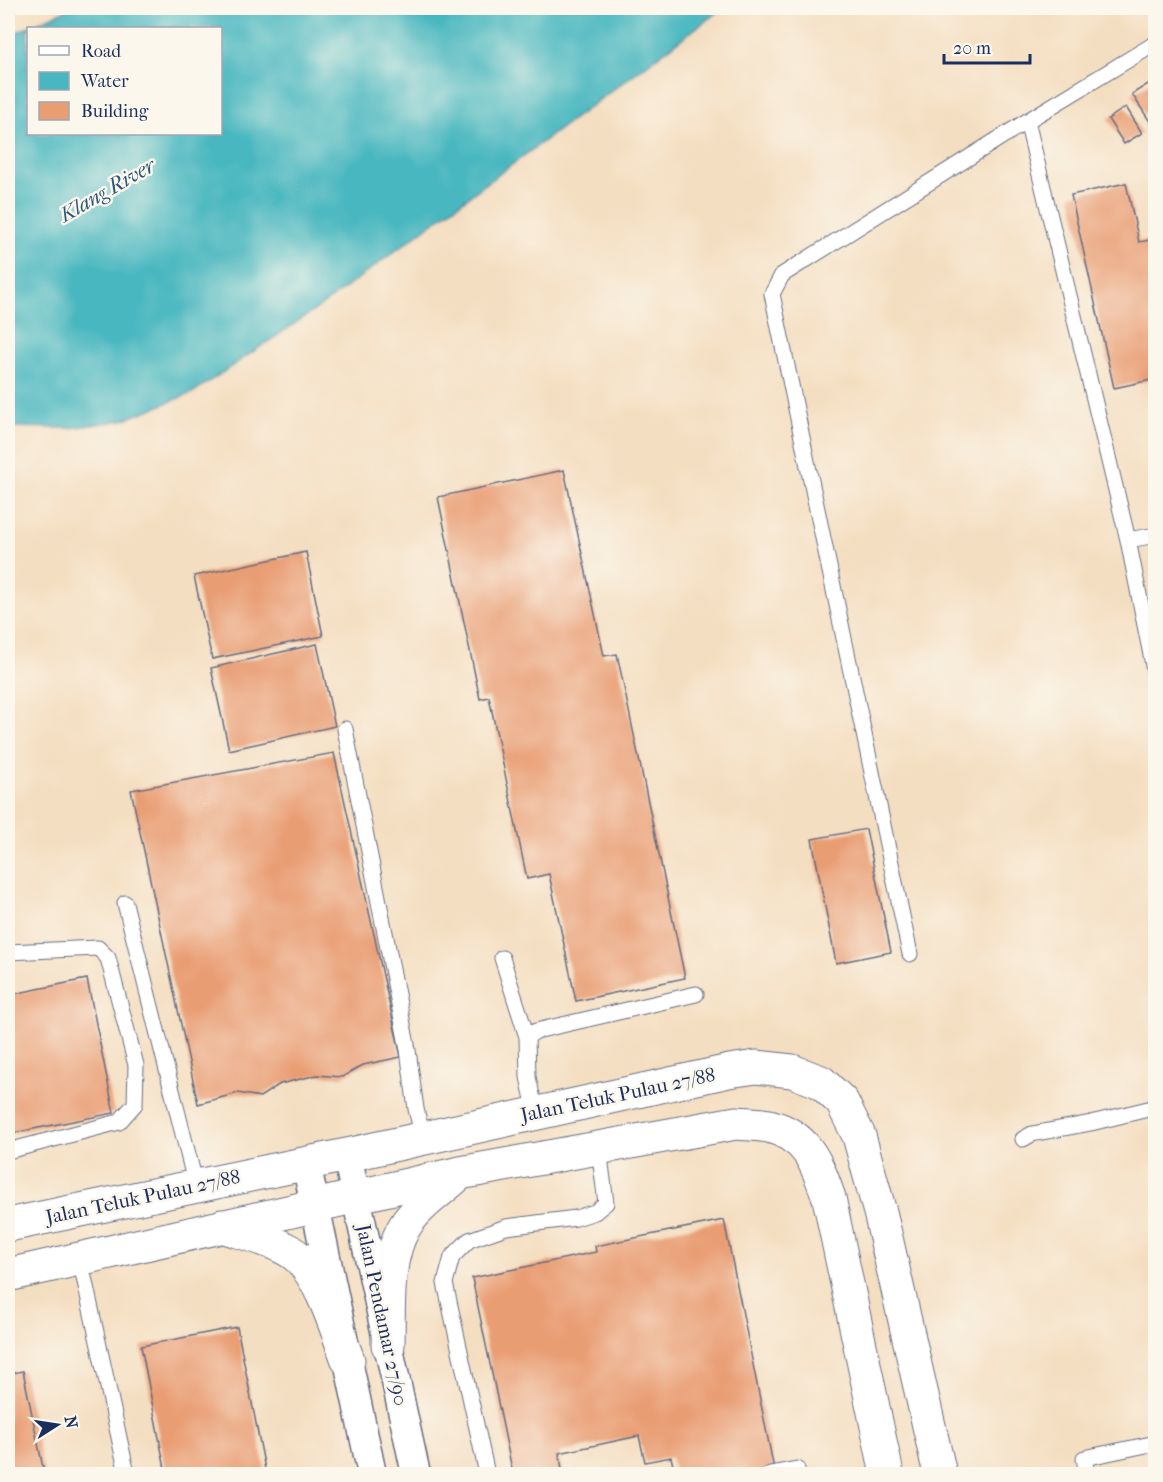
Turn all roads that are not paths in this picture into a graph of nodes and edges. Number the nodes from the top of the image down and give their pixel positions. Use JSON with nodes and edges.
{"nodes":[{"id":1,"x":1155,"y":43,"type":"edge"},
{"id":2,"x":1027,"y":121,"type":"junction"},
{"id":3,"x":1155,"y":534,"type":"edge"},
{"id":4,"x":1128,"y":540,"type":"junction"},
{"id":5,"x":1155,"y":680,"type":"edge"},
{"id":6,"x":345,"y":729,"type":"dead end"},
{"id":7,"x":125,"y":903,"type":"dead end"},
{"id":8,"x":8,"y":952,"type":"edge"},
{"id":9,"x":910,"y":954,"type":"dead end"},
{"id":10,"x":501,"y":958,"type":"dead end"},
{"id":11,"x":696,"y":994,"type":"dead end"},
{"id":12,"x":527,"y":1037,"type":"junction"},
{"id":13,"x":1155,"y":1107,"type":"edge"},
{"id":14,"x":536,"y":1113,"type":"junction"},
{"id":15,"x":423,"y":1138,"type":"junction"},
{"id":16,"x":1023,"y":1139,"type":"dead end"},
{"id":17,"x":599,"y":1149,"type":"junction"},
{"id":18,"x":8,"y":1151,"type":"edge"},
{"id":19,"x":347,"y":1155,"type":"junction"},
{"id":20,"x":306,"y":1163,"type":"junction"},
{"id":21,"x":460,"y":1173,"type":"junction"},
{"id":22,"x":196,"y":1186,"type":"junction"},
{"id":23,"x":356,"y":1196,"type":"junction"},
{"id":24,"x":315,"y":1205,"type":"junction"},
{"id":25,"x":8,"y":1225,"type":"edge"},
{"id":26,"x":222,"y":1226,"type":"junction"},
{"id":27,"x":80,"y":1259,"type":"junction"},
{"id":28,"x":8,"y":1275,"type":"edge"},
{"id":29,"x":388,"y":1346,"type":"junction"},
{"id":30,"x":348,"y":1360,"type":"junction"},
{"id":31,"x":1155,"y":1443,"type":"edge"},
{"id":32,"x":797,"y":1469,"type":"dead end"},
{"id":33,"x":127,"y":1474,"type":"edge"},
{"id":34,"x":372,"y":1474,"type":"edge"},
{"id":35,"x":416,"y":1474,"type":"edge"},
{"id":36,"x":487,"y":1474,"type":"edge"},
{"id":37,"x":770,"y":1474,"type":"edge"},
{"id":38,"x":887,"y":1474,"type":"edge"},
{"id":39,"x":940,"y":1474,"type":"edge"},
{"id":40,"x":1087,"y":1474,"type":"edge"}],
"edges":[{"from":1,"to":2,"type":"lane"},
{"from":2,"to":4,"type":"lane"},
{"from":2,"to":9,"type":"lane"},
{"from":3,"to":4,"type":"lane"},
{"from":4,"to":5,"type":"lane"},
{"from":6,"to":15,"type":"lane"},
{"from":7,"to":22,"type":"lane"},
{"from":8,"to":18,"type":"lane"},
{"from":10,"to":12,"type":"lane"},
{"from":11,"to":12,"type":"lane"},
{"from":12,"to":14,"type":"lane"},
{"from":13,"to":16,"type":"lane"},
{"from":14,"to":15,"type":"street","name":"Jalan Teluk Pulau 27/88"},
{"from":14,"to":39,"type":"street","name":"Jalan Teluk Pulau 27/88"},
{"from":15,"to":19,"type":"street","name":"Jalan Teluk Pulau 27/88"},
{"from":17,"to":21,"type":"street"},
{"from":17,"to":36,"type":"lane"},
{"from":17,"to":38,"type":"street"},
{"from":19,"to":20,"type":"street","name":"Jalan Teluk Pulau 27/88"},
{"from":19,"to":23,"type":"street","name":"Jalan Pendamar 27/90"},
{"from":20,"to":22,"type":"street","name":"Jalan Teluk Pulau 27/88"},
{"from":20,"to":24,"type":"street"},
{"from":21,"to":23,"type":"street"},
{"from":21,"to":29,"type":"street"},
{"from":22,"to":25,"type":"street","name":"Jalan Teluk Pulau 27/88"},
{"from":23,"to":24,"type":"street"},
{"from":23,"to":29,"type":"street","name":"Jalan Pendamar 27/90"},
{"from":24,"to":26,"type":"street"},
{"from":24,"to":30,"type":"street"},
{"from":26,"to":27,"type":"street"},
{"from":26,"to":30,"type":"street"},
{"from":27,"to":28,"type":"street"},
{"from":27,"to":33,"type":"lane"},
{"from":29,"to":35,"type":"street","name":"Jalan Pendamar 27/90"},
{"from":30,"to":34,"type":"street"},
{"from":31,"to":40,"type":"lane"},
{"from":32,"to":37,"type":"lane"}]}
